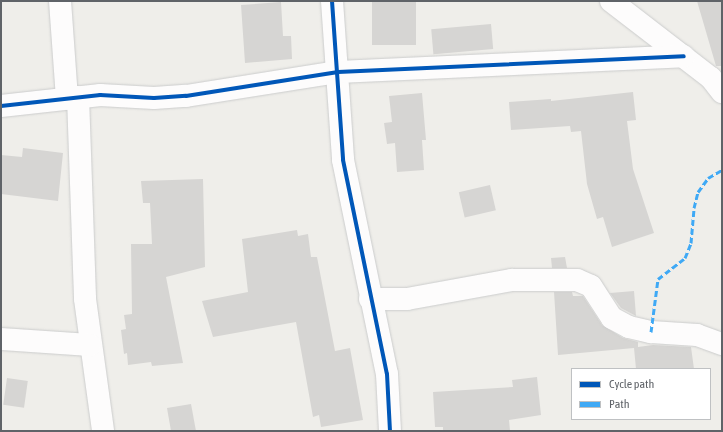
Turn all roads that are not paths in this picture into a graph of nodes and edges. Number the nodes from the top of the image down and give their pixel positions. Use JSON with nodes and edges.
{"nodes":[{"id":1,"x":60,"y":1,"type":"edge"},
{"id":2,"x":332,"y":1,"type":"edge"},
{"id":3,"x":611,"y":1,"type":"edge"},
{"id":4,"x":684,"y":56,"type":"junction"},
{"id":5,"x":338,"y":72,"type":"junction"},
{"id":6,"x":722,"y":92,"type":"edge"},
{"id":7,"x":72,"y":98,"type":"junction"},
{"id":8,"x":1,"y":106,"type":"edge"},
{"id":9,"x":370,"y":299,"type":"junction"},
{"id":10,"x":1,"y":339,"type":"edge"},
{"id":11,"x":722,"y":344,"type":"edge"},
{"id":12,"x":90,"y":346,"type":"junction"},
{"id":13,"x":103,"y":431,"type":"edge"},
{"id":14,"x":390,"y":431,"type":"edge"}],
"edges":[{"from":1,"to":7,"type":"street"},
{"from":2,"to":5,"type":"street"},
{"from":3,"to":4,"type":"street"},
{"from":4,"to":5,"type":"street"},
{"from":4,"to":6,"type":"street"},
{"from":5,"to":7,"type":"street"},
{"from":5,"to":9,"type":"street"},
{"from":7,"to":8,"type":"street"},
{"from":7,"to":12,"type":"street"},
{"from":9,"to":11,"type":"street"},
{"from":9,"to":14,"type":"street"},
{"from":10,"to":12,"type":"street"},
{"from":12,"to":13,"type":"street"}]}
